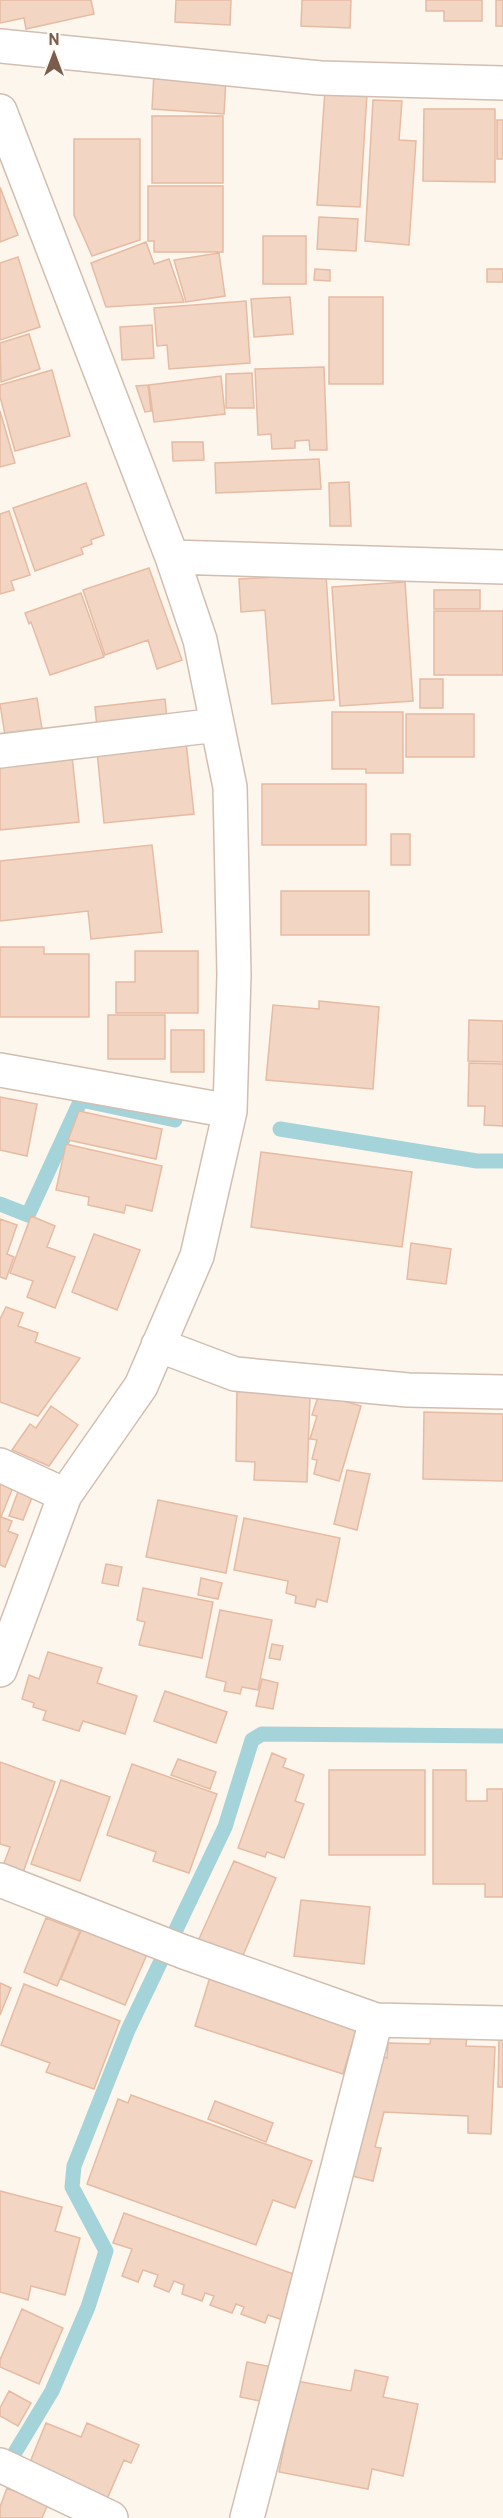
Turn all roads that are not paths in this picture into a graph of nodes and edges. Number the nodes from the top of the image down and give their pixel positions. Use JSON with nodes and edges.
{"nodes":[{"id":1,"x":0,"y":46,"type":"edge"},
{"id":2,"x":503,"y":82,"type":"edge"},
{"id":3,"x":0,"y":111,"type":"edge"},
{"id":4,"x":172,"y":557,"type":"junction"},
{"id":5,"x":503,"y":567,"type":"edge"},
{"id":6,"x":217,"y":725,"type":"junction"},
{"id":7,"x":0,"y":751,"type":"edge"},
{"id":8,"x":0,"y":1070,"type":"edge"},
{"id":9,"x":230,"y":1111,"type":"junction"},
{"id":10,"x":158,"y":1346,"type":"junction"},
{"id":11,"x":503,"y":1392,"type":"edge"},
{"id":12,"x":0,"y":1465,"type":"edge"},
{"id":13,"x":65,"y":1495,"type":"junction"},
{"id":14,"x":0,"y":1670,"type":"edge"},
{"id":15,"x":0,"y":1880,"type":"edge"},
{"id":16,"x":376,"y":2020,"type":"junction"},
{"id":17,"x":503,"y":2023,"type":"edge"},
{"id":18,"x":0,"y":2465,"type":"edge"},
{"id":19,"x":111,"y":2518,"type":"edge"},
{"id":20,"x":247,"y":2518,"type":"edge"}],
"edges":[{"from":1,"to":2,"type":"street"},
{"from":3,"to":4,"type":"street"},
{"from":4,"to":5,"type":"street"},
{"from":4,"to":6,"type":"street"},
{"from":6,"to":7,"type":"street"},
{"from":6,"to":9,"type":"street"},
{"from":8,"to":9,"type":"street"},
{"from":9,"to":10,"type":"street"},
{"from":10,"to":11,"type":"street"},
{"from":10,"to":13,"type":"street"},
{"from":12,"to":13,"type":"street"},
{"from":13,"to":14,"type":"street"},
{"from":15,"to":16,"type":"street"},
{"from":16,"to":17,"type":"street"},
{"from":16,"to":20,"type":"street"},
{"from":18,"to":19,"type":"street"}]}
